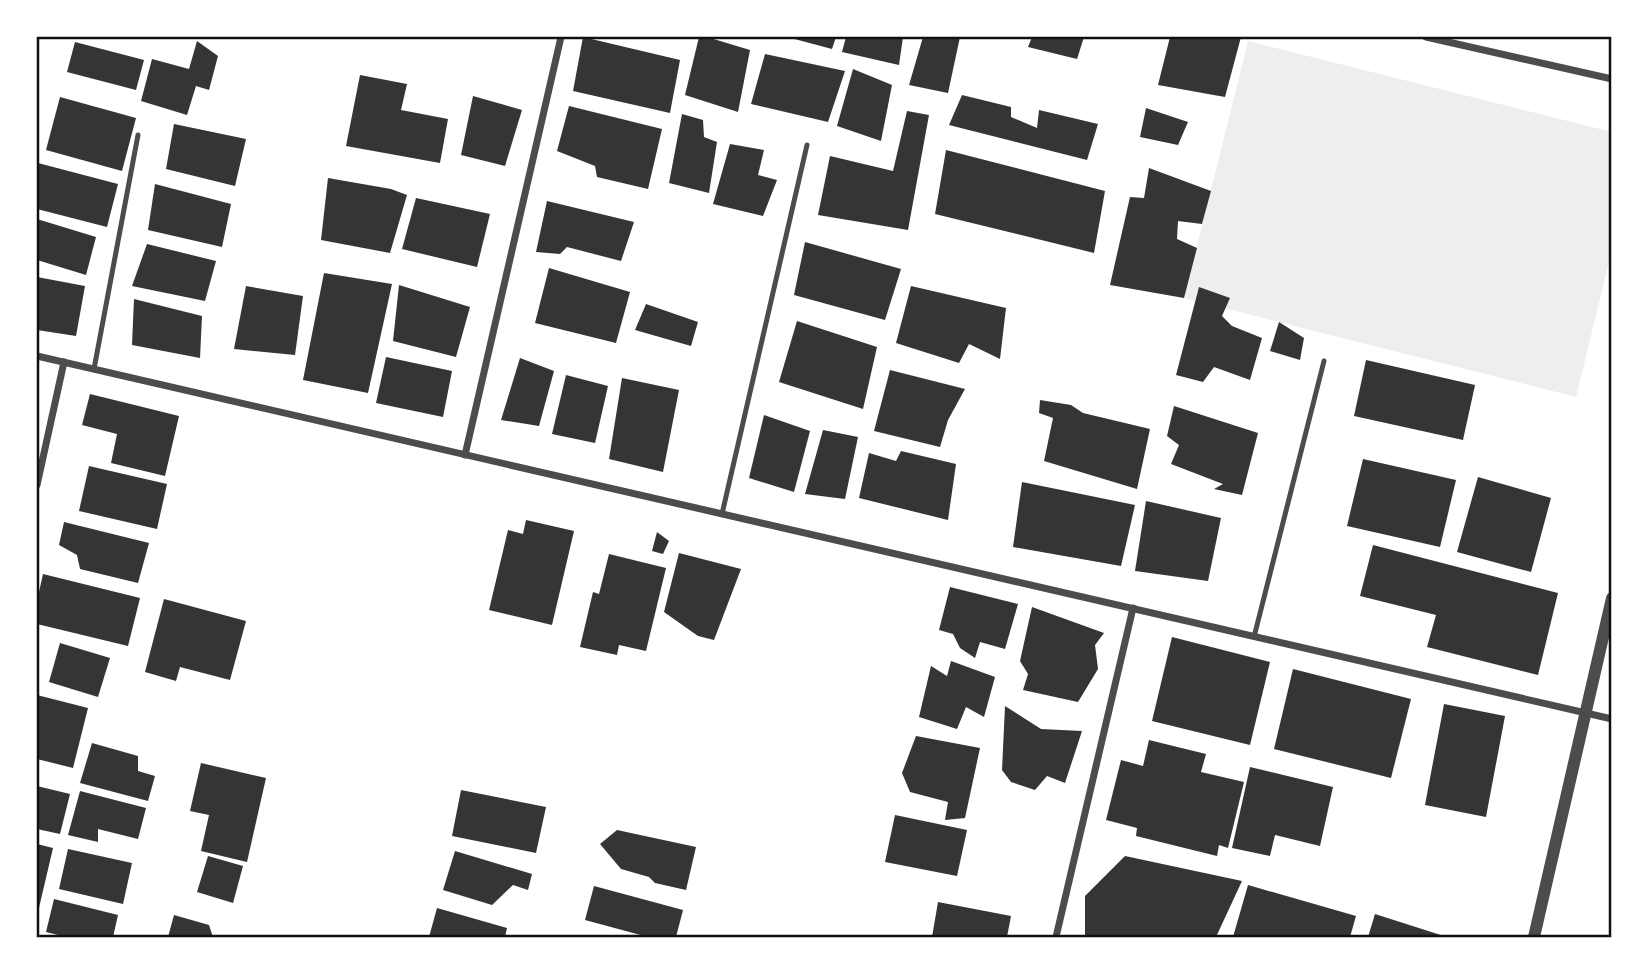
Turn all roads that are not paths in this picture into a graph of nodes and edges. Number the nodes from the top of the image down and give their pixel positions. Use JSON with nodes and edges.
{"nodes":[{"id":1,"x":561,"y":37,"type":"edge"},
{"id":2,"x":1426,"y":37,"type":"edge"},
{"id":3,"x":1612,"y":79,"type":"edge"},
{"id":4,"x":138,"y":135,"type":"dead end"},
{"id":5,"x":807,"y":145,"type":"dead end"},
{"id":6,"x":37,"y":356,"type":"edge"},
{"id":7,"x":1324,"y":361,"type":"dead end"},
{"id":8,"x":64,"y":362,"type":"junction"},
{"id":9,"x":94,"y":369,"type":"junction"},
{"id":10,"x":465,"y":455,"type":"junction"},
{"id":11,"x":37,"y":485,"type":"edge"},
{"id":12,"x":722,"y":513,"type":"junction"},
{"id":13,"x":1612,"y":598,"type":"edge"},
{"id":14,"x":1133,"y":608,"type":"junction"},
{"id":15,"x":1254,"y":637,"type":"junction"},
{"id":16,"x":1585,"y":713,"type":"junction"},
{"id":17,"x":1612,"y":719,"type":"edge"},
{"id":18,"x":1056,"y":937,"type":"edge"},
{"id":19,"x":1534,"y":937,"type":"edge"}],
"edges":[{"from":1,"to":10,"type":"street"},
{"from":2,"to":3,"type":"street"},
{"from":4,"to":9,"type":"lane"},
{"from":5,"to":12,"type":"lane"},
{"from":6,"to":8,"type":"street"},
{"from":7,"to":15,"type":"lane"},
{"from":8,"to":9,"type":"street"},
{"from":8,"to":11,"type":"street"},
{"from":9,"to":10,"type":"street"},
{"from":10,"to":12,"type":"street"},
{"from":12,"to":14,"type":"street"},
{"from":13,"to":16,"type":"street"},
{"from":14,"to":15,"type":"street"},
{"from":14,"to":18,"type":"street"},
{"from":15,"to":16,"type":"street"},
{"from":16,"to":17,"type":"street"},
{"from":16,"to":19,"type":"street"}]}
